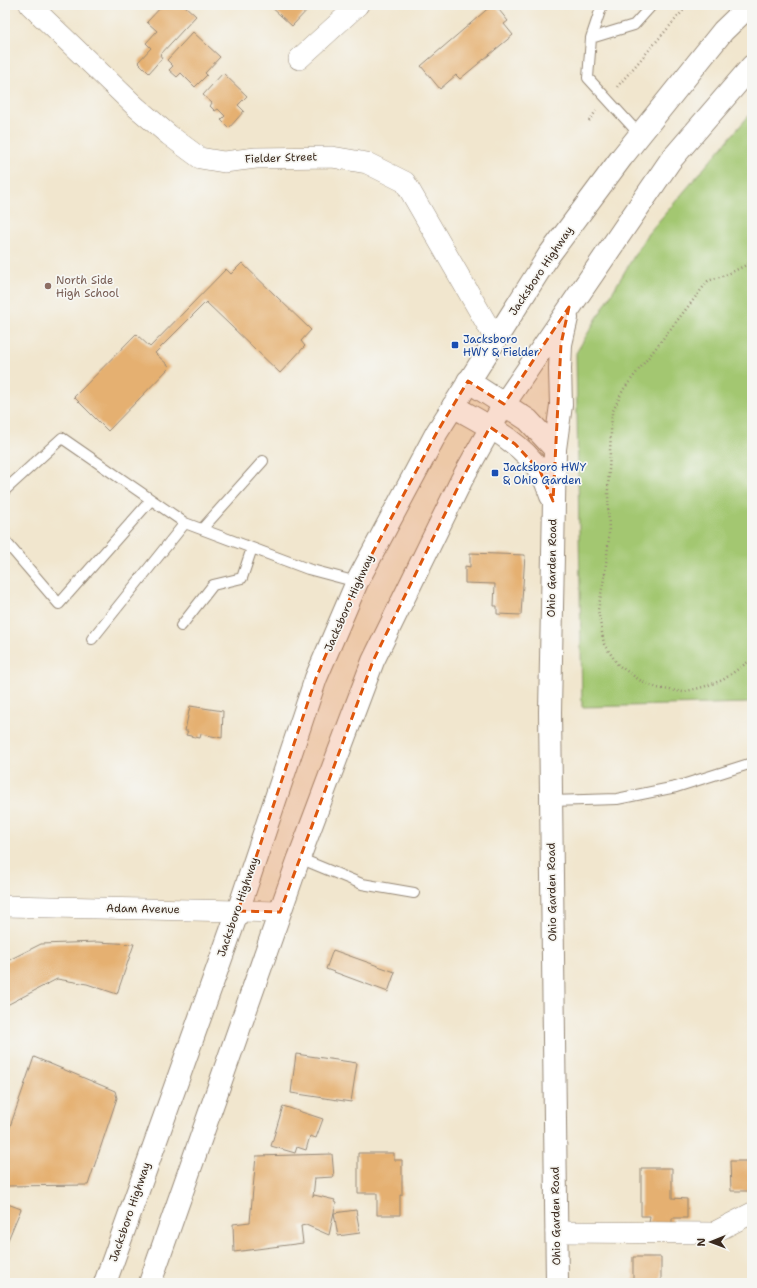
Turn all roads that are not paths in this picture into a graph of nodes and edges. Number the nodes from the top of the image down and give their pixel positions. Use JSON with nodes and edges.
{"nodes":[{"id":1,"x":30,"y":5,"type":"edge"},
{"id":2,"x":358,"y":5,"type":"edge"},
{"id":3,"x":602,"y":5,"type":"edge"},
{"id":4,"x":652,"y":5,"type":"edge"},
{"id":5,"x":750,"y":5,"type":"edge"},
{"id":6,"x":591,"y":38,"type":"junction"},
{"id":7,"x":299,"y":58,"type":"dead end"},
{"id":8,"x":752,"y":66,"type":"edge"},
{"id":9,"x":640,"y":135,"type":"junction"},
{"id":10,"x":569,"y":307,"type":"junction"},
{"id":11,"x":496,"y":340,"type":"junction"},
{"id":12,"x":468,"y":381,"type":"junction"},
{"id":13,"x":504,"y":404,"type":"junction"},
{"id":14,"x":453,"y":406,"type":"junction"},
{"id":15,"x":490,"y":427,"type":"junction"},
{"id":16,"x":555,"y":449,"type":"junction"},
{"id":17,"x":262,"y":460,"type":"dead end"},
{"id":18,"x":5,"y":490,"type":"edge"},
{"id":19,"x":151,"y":500,"type":"junction"},
{"id":20,"x":553,"y":501,"type":"junction"},
{"id":21,"x":185,"y":523,"type":"junction"},
{"id":22,"x":202,"y":529,"type":"junction"},
{"id":23,"x":5,"y":541,"type":"edge"},
{"id":24,"x":252,"y":548,"type":"junction"},
{"id":25,"x":357,"y":582,"type":"junction"},
{"id":26,"x":181,"y":626,"type":"dead end"},
{"id":27,"x":92,"y":639,"type":"dead end"},
{"id":28,"x":752,"y":763,"type":"edge"},
{"id":29,"x":551,"y":801,"type":"junction"},
{"id":30,"x":299,"y":858,"type":"junction"},
{"id":31,"x":414,"y":893,"type":"dead end"},
{"id":32,"x":5,"y":906,"type":"edge"},
{"id":33,"x":238,"y":911,"type":"junction"},
{"id":34,"x":280,"y":912,"type":"junction"},
{"id":35,"x":752,"y":1213,"type":"edge"},
{"id":36,"x":556,"y":1232,"type":"junction"},
{"id":37,"x":105,"y":1283,"type":"edge"},
{"id":38,"x":150,"y":1283,"type":"edge"},
{"id":39,"x":557,"y":1283,"type":"edge"}],
"edges":[{"from":1,"to":11,"type":"street","name":"Fielder Street"},
{"from":2,"to":7,"type":"street"},
{"from":3,"to":6,"type":"lane"},
{"from":4,"to":6,"type":"lane"},
{"from":5,"to":9,"type":"main road","name":"Jacksboro Highway"},
{"from":6,"to":9,"type":"lane"},
{"from":8,"to":10,"type":"main road"},
{"from":9,"to":11,"type":"main road","name":"Jacksboro Highway"},
{"from":10,"to":13,"type":"main road"},
{"from":10,"to":16,"type":"main road","name":"Ohio Garden Road"},
{"from":11,"to":12,"type":"main road","name":"Jacksboro Highway"},
{"from":12,"to":13,"type":"main road"},
{"from":12,"to":14,"type":"main road","name":"Jacksboro Highway"},
{"from":13,"to":15,"type":"main road"},
{"from":13,"to":16,"type":"main road"},
{"from":14,"to":15,"type":"main road","name":"Ohio Garden Road"},
{"from":14,"to":25,"type":"main road","name":"Jacksboro Highway"},
{"from":15,"to":20,"type":"main road","name":"Ohio Garden Road"},
{"from":15,"to":30,"type":"main road"},
{"from":16,"to":20,"type":"main road","name":"Ohio Garden Road"},
{"from":17,"to":22,"type":"lane"},
{"from":18,"to":19,"type":"lane"},
{"from":19,"to":21,"type":"lane"},
{"from":19,"to":23,"type":"lane"},
{"from":20,"to":29,"type":"main road","name":"Ohio Garden Road"},
{"from":21,"to":22,"type":"lane"},
{"from":21,"to":27,"type":"lane"},
{"from":22,"to":24,"type":"lane"},
{"from":24,"to":25,"type":"lane"},
{"from":24,"to":26,"type":"lane"},
{"from":25,"to":33,"type":"main road","name":"Jacksboro Highway"},
{"from":28,"to":29,"type":"lane"},
{"from":29,"to":36,"type":"main road","name":"Ohio Garden Road"},
{"from":30,"to":31,"type":"lane"},
{"from":30,"to":34,"type":"main road"},
{"from":32,"to":33,"type":"street","name":"Adam Avenue"},
{"from":33,"to":34,"type":"street","name":"Adam Avenue"},
{"from":33,"to":37,"type":"main road","name":"Jacksboro Highway"},
{"from":34,"to":38,"type":"main road"},
{"from":35,"to":36,"type":"street"},
{"from":36,"to":39,"type":"main road","name":"Ohio Garden Road"}]}
